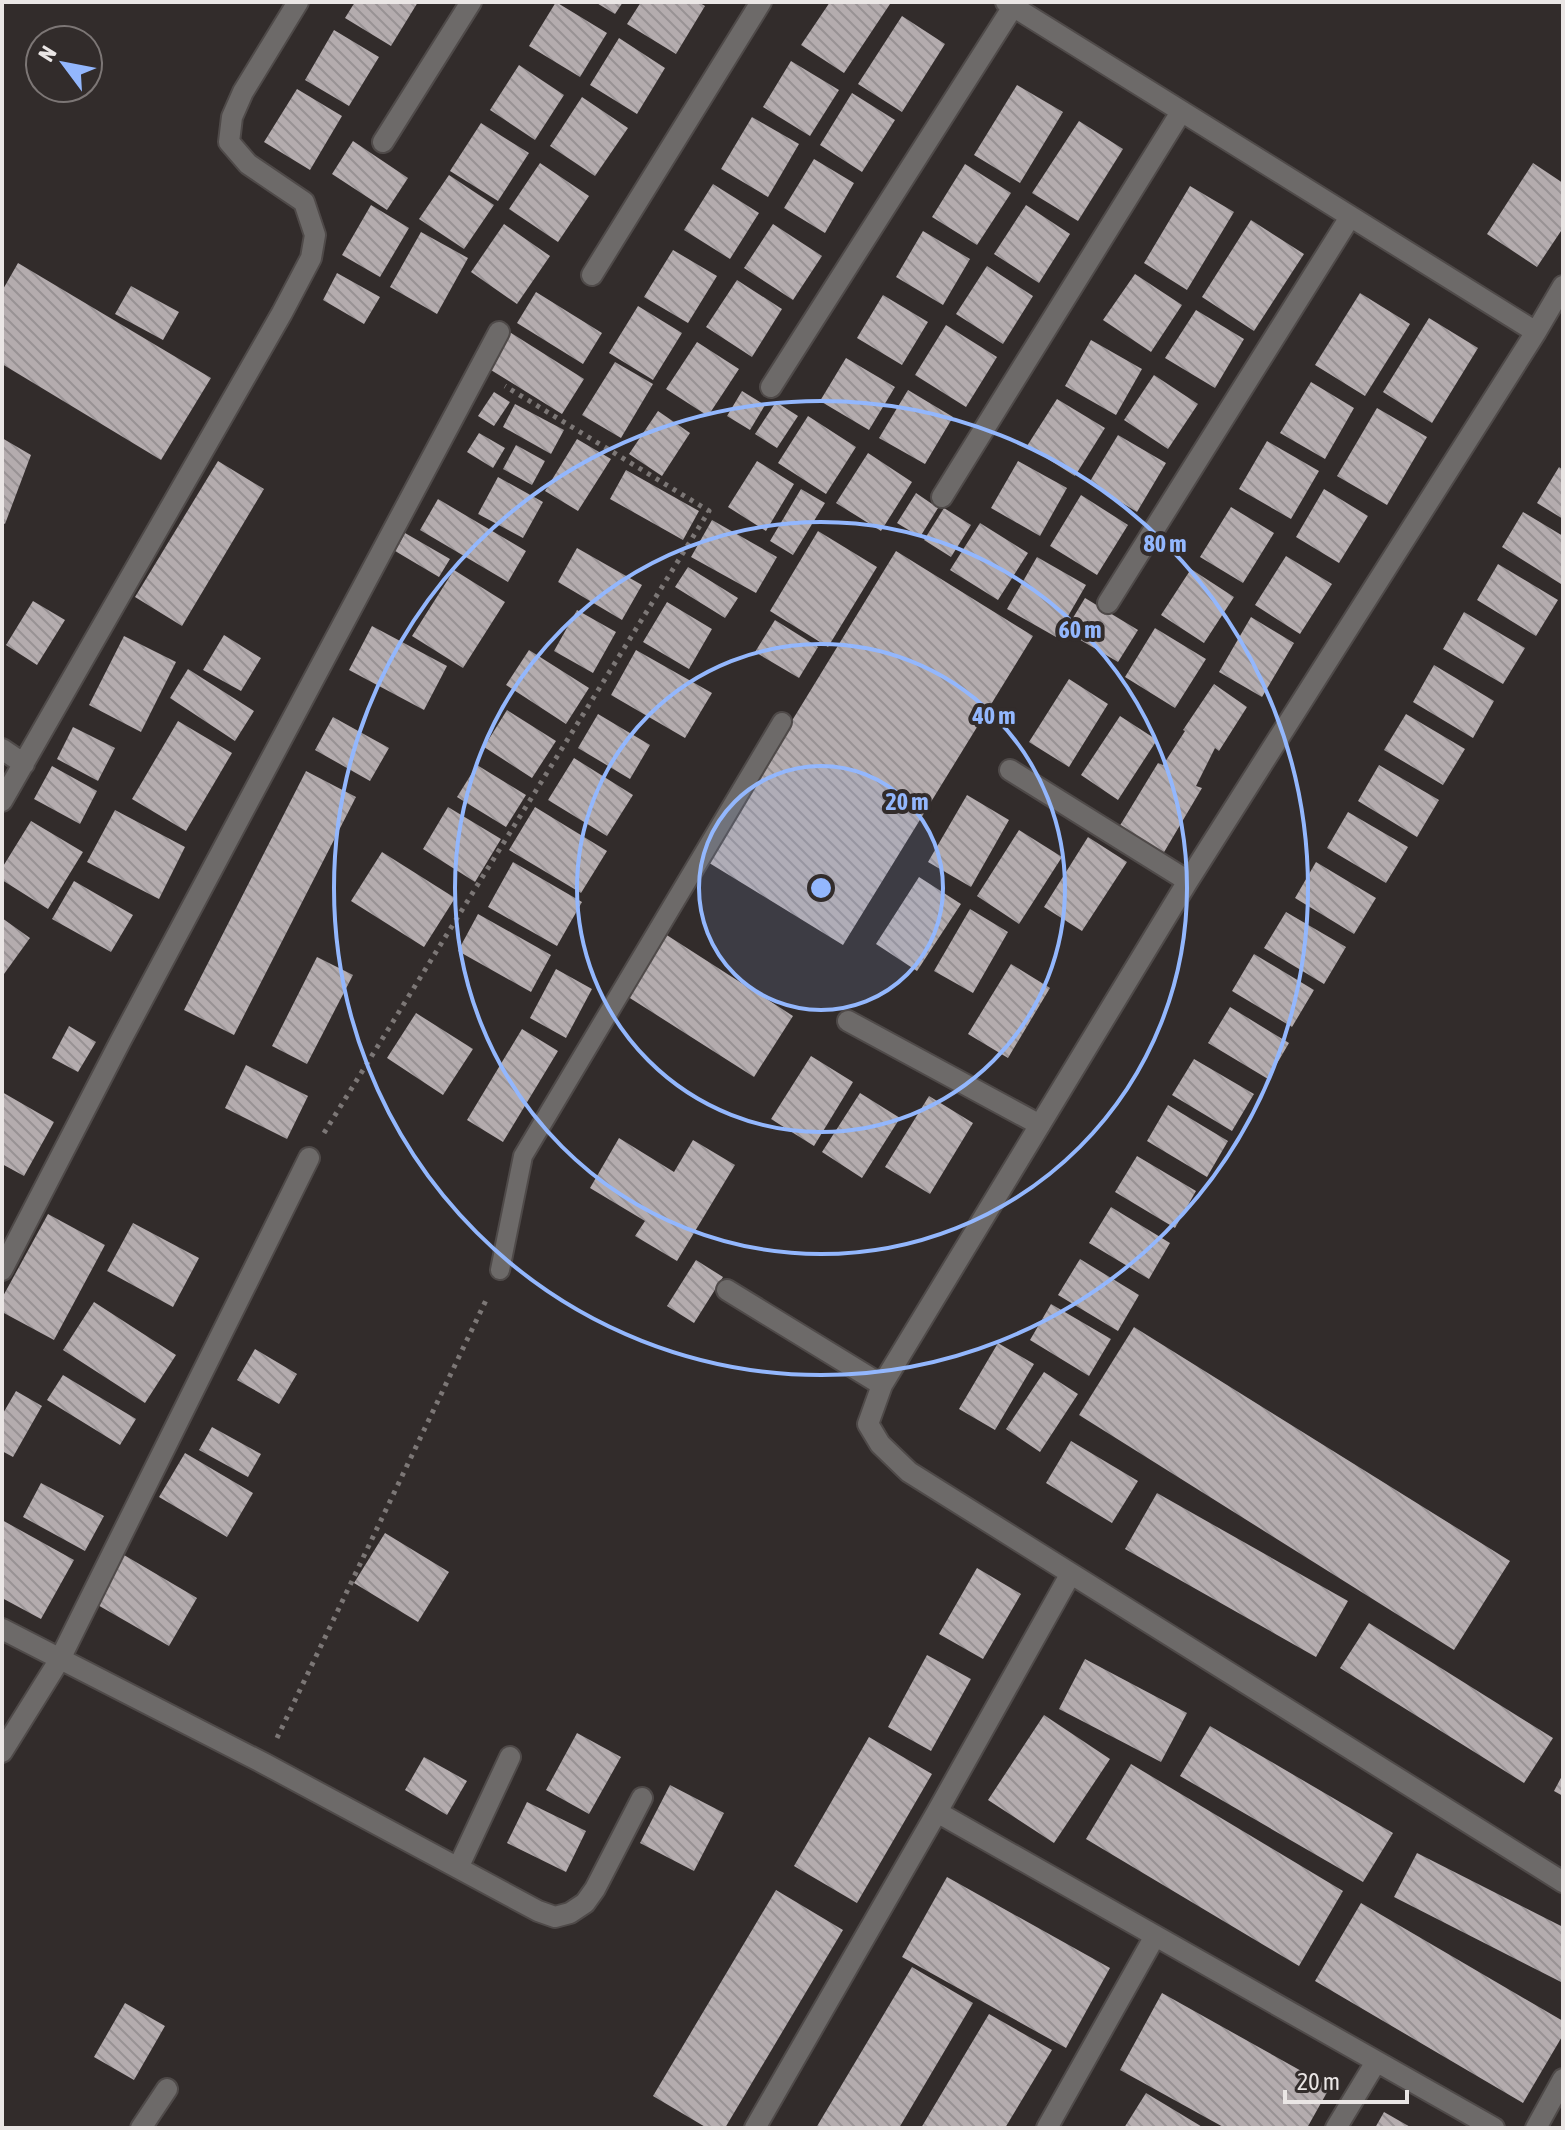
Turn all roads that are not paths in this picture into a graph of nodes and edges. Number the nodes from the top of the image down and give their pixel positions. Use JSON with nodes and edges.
{"nodes":[{"id":1,"x":298,"y":2,"type":"edge"},
{"id":2,"x":471,"y":2,"type":"edge"},
{"id":3,"x":761,"y":2,"type":"edge"},
{"id":4,"x":1011,"y":4,"type":"edge"},
{"id":5,"x":1181,"y":112,"type":"junction"},
{"id":6,"x":383,"y":142,"type":"dead end"},
{"id":7,"x":1350,"y":217,"type":"junction"},
{"id":8,"x":592,"y":275,"type":"dead end"},
{"id":9,"x":1563,"y":286,"type":"edge"},
{"id":10,"x":499,"y":332,"type":"dead end"},
{"id":11,"x":1536,"y":332,"type":"junction"},
{"id":12,"x":771,"y":387,"type":"dead end"},
{"id":13,"x":942,"y":497,"type":"dead end"},
{"id":14,"x":1108,"y":603,"type":"dead end"},
{"id":15,"x":782,"y":722,"type":"dead end"},
{"id":16,"x":2,"y":749,"type":"edge"},
{"id":17,"x":24,"y":764,"type":"junction"},
{"id":18,"x":1010,"y":770,"type":"dead end"},
{"id":19,"x":2,"y":801,"type":"edge"},
{"id":20,"x":1188,"y":881,"type":"junction"},
{"id":21,"x":848,"y":1021,"type":"dead end"},
{"id":22,"x":1040,"y":1125,"type":"junction"},
{"id":23,"x":309,"y":1158,"type":"road end"},
{"id":24,"x":2,"y":1270,"type":"edge"},
{"id":25,"x":500,"y":1270,"type":"road end"},
{"id":26,"x":727,"y":1290,"type":"dead end"},
{"id":27,"x":882,"y":1385,"type":"junction"},
{"id":28,"x":1070,"y":1575,"type":"junction"},
{"id":29,"x":2,"y":1629,"type":"edge"},
{"id":30,"x":60,"y":1659,"type":"junction"},
{"id":31,"x":2,"y":1752,"type":"edge"},
{"id":32,"x":510,"y":1757,"type":"dead end"},
{"id":33,"x":642,"y":1798,"type":"dead end"},
{"id":34,"x":937,"y":1812,"type":"junction"},
{"id":35,"x":458,"y":1868,"type":"junction"},
{"id":36,"x":1563,"y":1882,"type":"edge"},
{"id":37,"x":1155,"y":1936,"type":"junction"},
{"id":38,"x":1376,"y":2062,"type":"junction"},
{"id":39,"x":1563,"y":2079,"type":"edge"},
{"id":40,"x":167,"y":2089,"type":"dead end"},
{"id":41,"x":141,"y":2128,"type":"edge"},
{"id":42,"x":755,"y":2128,"type":"edge"},
{"id":43,"x":1047,"y":2128,"type":"edge"},
{"id":44,"x":1336,"y":2128,"type":"edge"},
{"id":45,"x":1494,"y":2128,"type":"edge"},
{"id":46,"x":1536,"y":2128,"type":"edge"}],
"edges":[{"from":1,"to":17,"type":"street"},
{"from":2,"to":6,"type":"street"},
{"from":3,"to":8,"type":"street"},
{"from":4,"to":5,"type":"street"},
{"from":4,"to":12,"type":"street"},
{"from":5,"to":7,"type":"street"},
{"from":5,"to":13,"type":"street"},
{"from":7,"to":11,"type":"street"},
{"from":7,"to":14,"type":"street"},
{"from":9,"to":11,"type":"street"},
{"from":10,"to":24,"type":"street"},
{"from":11,"to":20,"type":"street"},
{"from":15,"to":25,"type":"lane"},
{"from":16,"to":17,"type":"street"},
{"from":17,"to":19,"type":"street"},
{"from":18,"to":20,"type":"street"},
{"from":20,"to":22,"type":"street"},
{"from":21,"to":22,"type":"street"},
{"from":22,"to":27,"type":"street"},
{"from":23,"to":30,"type":"street"},
{"from":26,"to":27,"type":"street"},
{"from":27,"to":28,"type":"street"},
{"from":28,"to":34,"type":"street"},
{"from":28,"to":36,"type":"street"},
{"from":29,"to":30,"type":"street"},
{"from":30,"to":31,"type":"street"},
{"from":30,"to":35,"type":"street"},
{"from":32,"to":35,"type":"street"},
{"from":33,"to":35,"type":"street"},
{"from":34,"to":37,"type":"street"},
{"from":34,"to":42,"type":"street"},
{"from":37,"to":38,"type":"street"},
{"from":37,"to":43,"type":"street"},
{"from":38,"to":44,"type":"street"},
{"from":38,"to":45,"type":"street"},
{"from":39,"to":46,"type":"street"},
{"from":40,"to":41,"type":"street"}]}
